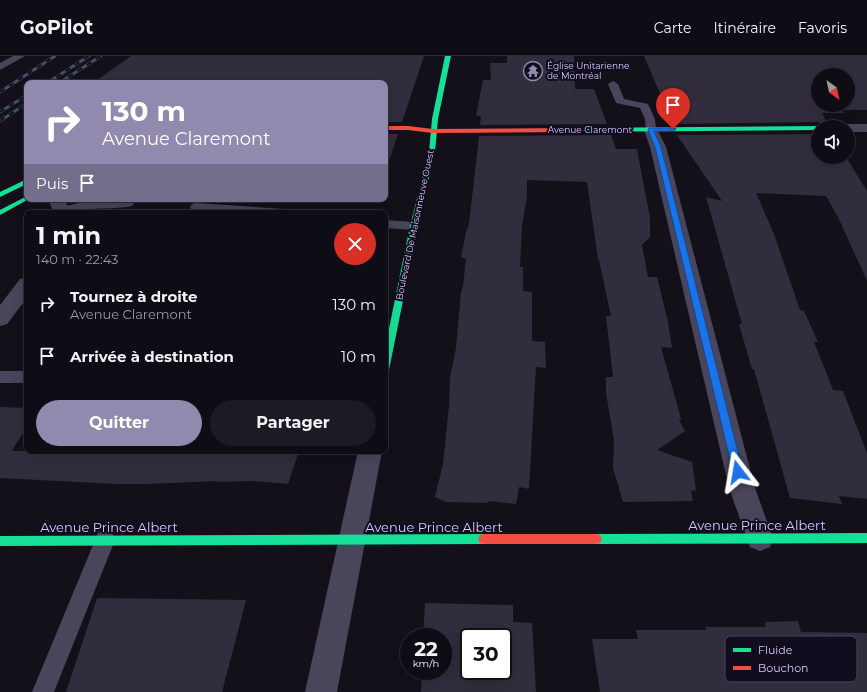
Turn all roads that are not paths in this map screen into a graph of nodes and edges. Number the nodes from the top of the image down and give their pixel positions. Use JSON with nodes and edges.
{"nodes":[{"id":1,"x":20,"y":56,"type":"edge"},
{"id":2,"x":448,"y":56,"type":"edge"},
{"id":3,"x":0,"y":67,"type":"edge"},
{"id":4,"x":613,"y":84,"type":"dead end"},
{"id":5,"x":388,"y":128,"type":"edge"},
{"id":6,"x":811,"y":128,"type":"edge"},
{"id":7,"x":855,"y":128,"type":"edge"},
{"id":8,"x":867,"y":128,"type":"edge"},
{"id":9,"x":651,"y":130,"type":"junction"},
{"id":10,"x":433,"y":131,"type":"junction"},
{"id":11,"x":412,"y":138,"type":"dead end"},
{"id":12,"x":24,"y":183,"type":"edge"},
{"id":13,"x":0,"y":195,"type":"edge"},
{"id":14,"x":24,"y":200,"type":"edge"},
{"id":15,"x":126,"y":207,"type":"dead end"},
{"id":16,"x":196,"y":207,"type":"dead end"},
{"id":17,"x":60,"y":208,"type":"edge"},
{"id":18,"x":209,"y":210,"type":"edge"},
{"id":19,"x":0,"y":213,"type":"edge"},
{"id":20,"x":388,"y":224,"type":"edge"},
{"id":21,"x":414,"y":226,"type":"junction"},
{"id":22,"x":24,"y":290,"type":"edge"},
{"id":23,"x":0,"y":319,"type":"edge"},
{"id":24,"x":388,"y":355,"type":"edge"},
{"id":25,"x":0,"y":377,"type":"edge"},
{"id":26,"x":24,"y":377,"type":"edge"},
{"id":27,"x":369,"y":454,"type":"edge"},
{"id":28,"x":760,"y":538,"type":"junction"},
{"id":29,"x":867,"y":538,"type":"edge"},
{"id":30,"x":0,"y":540,"type":"edge"},
{"id":31,"x":105,"y":540,"type":"junction"},
{"id":32,"x":353,"y":540,"type":"junction"},
{"id":33,"x":43,"y":692,"type":"edge"},
{"id":34,"x":321,"y":692,"type":"edge"}],
"edges":[{"from":1,"to":3,"type":"lane"},
{"from":2,"to":10,"type":"street","name":"Boulevard De Maisonneuve Ouest"},
{"from":4,"to":9,"type":"lane"},
{"from":5,"to":10,"type":"street"},
{"from":6,"to":9,"type":"street","name":"Avenue Claremont"},
{"from":7,"to":8,"type":"street"},
{"from":9,"to":10,"type":"street","name":"Avenue Claremont"},
{"from":9,"to":28,"type":"street"},
{"from":10,"to":11,"type":"street"},
{"from":10,"to":21,"type":"street","name":"Boulevard De Maisonneuve Ouest"},
{"from":12,"to":13,"type":"street"},
{"from":14,"to":19,"type":"street"},
{"from":15,"to":17,"type":"lane"},
{"from":16,"to":18,"type":"lane"},
{"from":20,"to":21,"type":"lane"},
{"from":21,"to":24,"type":"street","name":"Boulevard De Maisonneuve Ouest"},
{"from":22,"to":23,"type":"street"},
{"from":25,"to":26,"type":"lane"},
{"from":27,"to":32,"type":"street"},
{"from":28,"to":29,"type":"street","name":"Avenue Prince Albert"},
{"from":28,"to":32,"type":"street","name":"Avenue Prince Albert"},
{"from":30,"to":31,"type":"street","name":"Avenue Prince Albert"},
{"from":31,"to":32,"type":"street","name":"Avenue Prince Albert"},
{"from":31,"to":33,"type":"lane"},
{"from":32,"to":34,"type":"street"}]}
